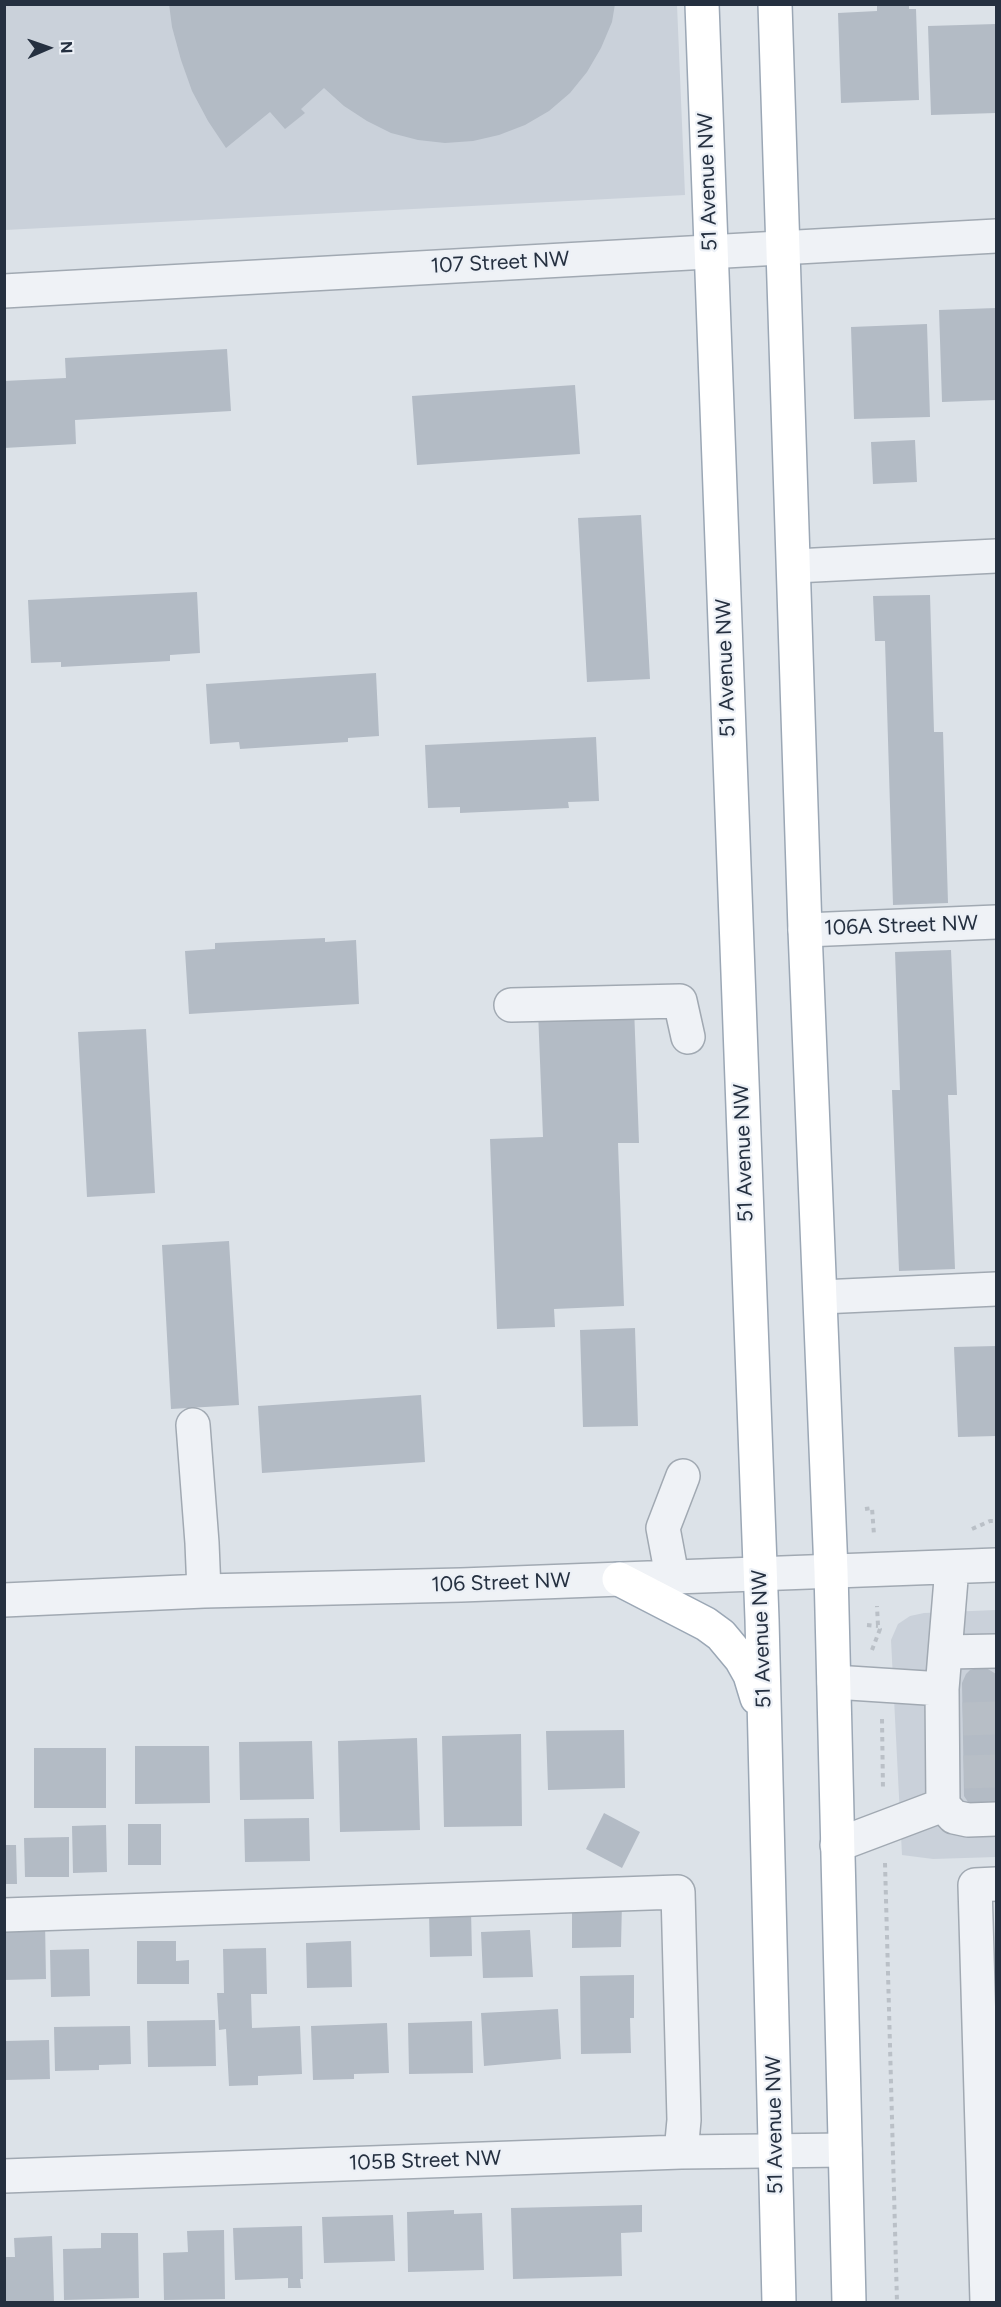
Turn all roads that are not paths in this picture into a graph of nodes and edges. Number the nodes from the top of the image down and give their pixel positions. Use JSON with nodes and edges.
{"nodes":[{"id":1,"x":702,"y":4,"type":"edge"},
{"id":2,"x":775,"y":4,"type":"edge"},
{"id":3,"x":996,"y":236,"type":"edge"},
{"id":4,"x":784,"y":248,"type":"junction"},
{"id":5,"x":711,"y":251,"type":"junction"},
{"id":6,"x":4,"y":291,"type":"edge"},
{"id":7,"x":996,"y":556,"type":"edge"},
{"id":8,"x":795,"y":566,"type":"junction"},
{"id":9,"x":996,"y":922,"type":"edge"},
{"id":10,"x":806,"y":930,"type":"junction"},
{"id":11,"x":511,"y":1005,"type":"dead end"},
{"id":12,"x":688,"y":1037,"type":"dead end"},
{"id":13,"x":996,"y":1289,"type":"edge"},
{"id":14,"x":821,"y":1297,"type":"junction"},
{"id":15,"x":193,"y":1425,"type":"dead end"},
{"id":16,"x":683,"y":1476,"type":"dead end"},
{"id":17,"x":996,"y":1565,"type":"edge"},
{"id":18,"x":952,"y":1567,"type":"junction"},
{"id":19,"x":831,"y":1570,"type":"junction"},
{"id":20,"x":760,"y":1572,"type":"junction"},
{"id":21,"x":672,"y":1576,"type":"junction"},
{"id":22,"x":619,"y":1579,"type":"junction"},
{"id":23,"x":204,"y":1591,"type":"junction"},
{"id":24,"x":4,"y":1600,"type":"edge"},
{"id":25,"x":996,"y":1651,"type":"edge"},
{"id":26,"x":947,"y":1652,"type":"junction"},
{"id":27,"x":834,"y":1682,"type":"junction"},
{"id":28,"x":949,"y":1709,"type":"junction"},
{"id":29,"x":764,"y":1721,"type":"junction"},
{"id":30,"x":943,"y":1805,"type":"junction"},
{"id":31,"x":996,"y":1819,"type":"edge"},
{"id":32,"x":837,"y":1845,"type":"junction"},
{"id":33,"x":996,"y":1884,"type":"edge"},
{"id":34,"x":4,"y":1915,"type":"edge"},
{"id":35,"x":776,"y":2149,"type":"junction"},
{"id":36,"x":845,"y":2150,"type":"junction"},
{"id":37,"x":681,"y":2152,"type":"junction"},
{"id":38,"x":4,"y":2176,"type":"edge"},
{"id":39,"x":779,"y":2302,"type":"edge"},
{"id":40,"x":849,"y":2302,"type":"edge"},
{"id":41,"x":987,"y":2302,"type":"edge"}],
"edges":[{"from":1,"to":5,"type":"main road","name":"51 Avenue NW"},
{"from":2,"to":4,"type":"main road"},
{"from":3,"to":4,"type":"street","name":"107 Street NW"},
{"from":4,"to":5,"type":"street","name":"107 Street NW"},
{"from":4,"to":8,"type":"main road"},
{"from":5,"to":6,"type":"street","name":"107 Street NW"},
{"from":5,"to":20,"type":"main road","name":"51 Avenue NW"},
{"from":7,"to":8,"type":"street"},
{"from":8,"to":10,"type":"main road"},
{"from":9,"to":10,"type":"street","name":"106A Street NW"},
{"from":10,"to":14,"type":"main road"},
{"from":11,"to":12,"type":"street"},
{"from":13,"to":14,"type":"street"},
{"from":14,"to":19,"type":"main road"},
{"from":15,"to":23,"type":"street"},
{"from":16,"to":21,"type":"street"},
{"from":17,"to":18,"type":"street","name":"106 Street NW"},
{"from":18,"to":19,"type":"street","name":"106 Street NW"},
{"from":18,"to":26,"type":"street"},
{"from":19,"to":20,"type":"street","name":"106 Street NW"},
{"from":19,"to":27,"type":"main road"},
{"from":20,"to":21,"type":"street","name":"106 Street NW"},
{"from":20,"to":29,"type":"main road","name":"51 Avenue NW"},
{"from":21,"to":22,"type":"street","name":"106 Street NW"},
{"from":22,"to":23,"type":"street","name":"106 Street NW"},
{"from":22,"to":29,"type":"main road"},
{"from":23,"to":24,"type":"street","name":"106 Street NW"},
{"from":25,"to":26,"type":"street"},
{"from":26,"to":28,"type":"street"},
{"from":27,"to":28,"type":"street"},
{"from":27,"to":32,"type":"main road"},
{"from":28,"to":30,"type":"street"},
{"from":29,"to":35,"type":"main road","name":"51 Avenue NW"},
{"from":30,"to":31,"type":"street"},
{"from":30,"to":32,"type":"street"},
{"from":32,"to":36,"type":"main road"},
{"from":33,"to":41,"type":"street"},
{"from":34,"to":37,"type":"street"},
{"from":35,"to":36,"type":"street","name":"105B Street NW"},
{"from":35,"to":37,"type":"street","name":"105B Street NW"},
{"from":35,"to":39,"type":"main road","name":"51 Avenue NW"},
{"from":36,"to":40,"type":"main road"},
{"from":37,"to":38,"type":"street","name":"105B Street NW"}]}
